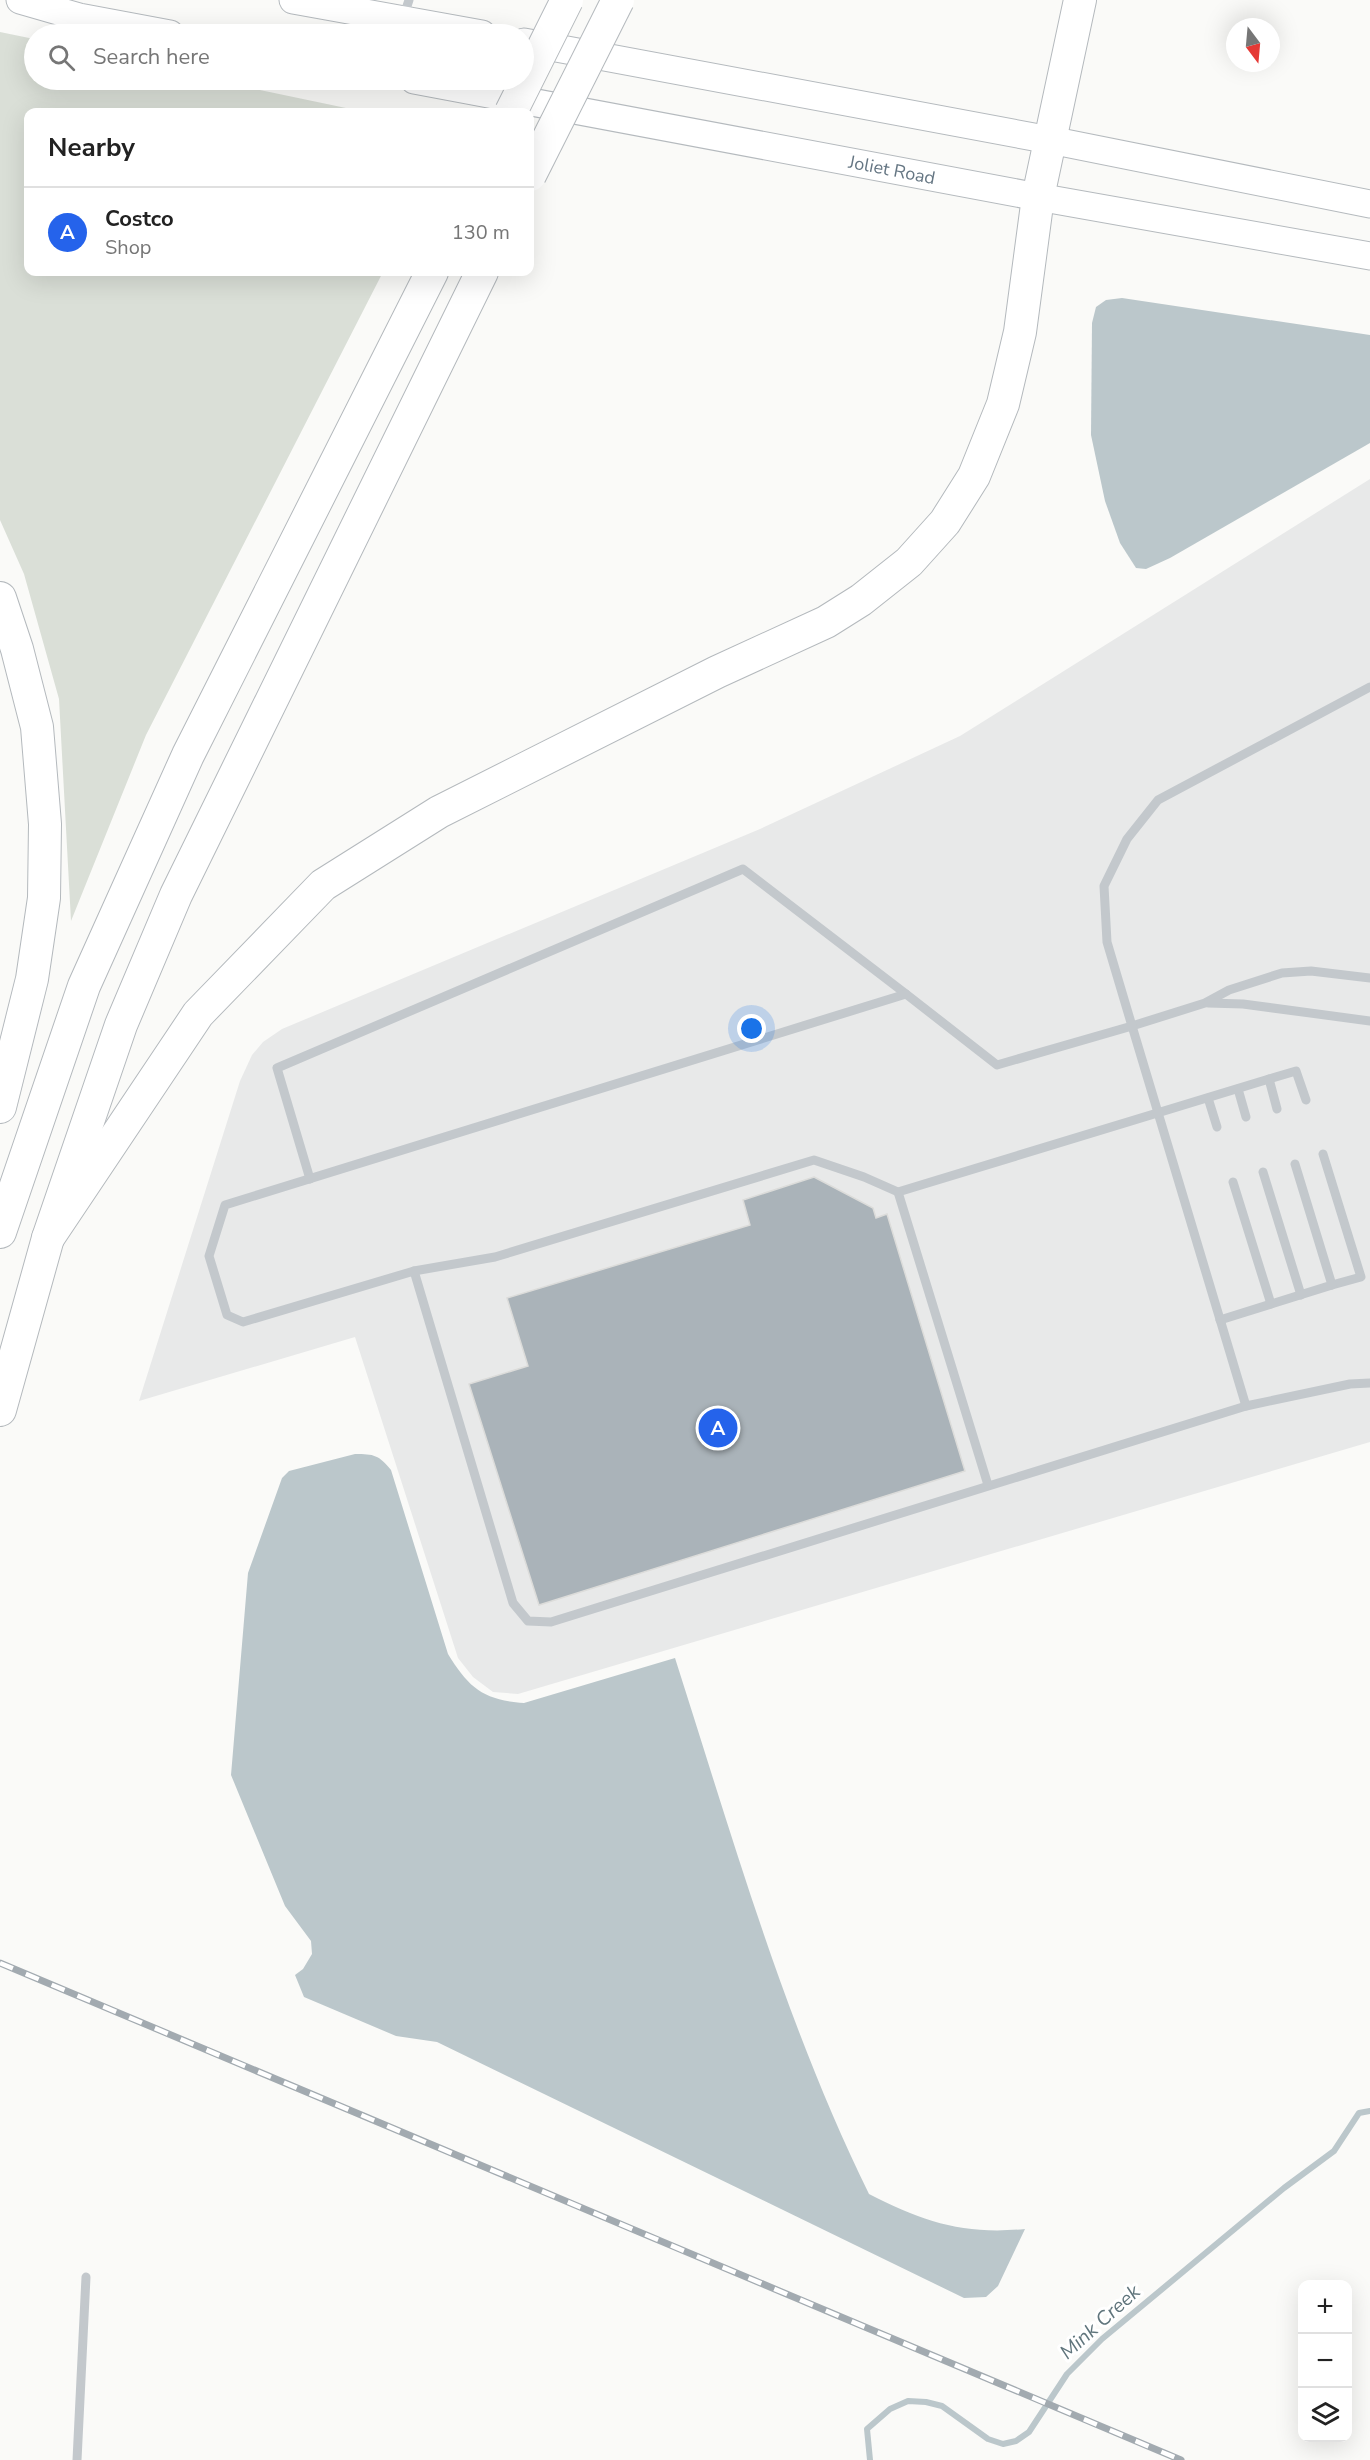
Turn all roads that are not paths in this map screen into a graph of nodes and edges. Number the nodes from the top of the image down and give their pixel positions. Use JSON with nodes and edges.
{"nodes":[{"id":1,"x":20,"y":0,"type":"edge"},
{"id":2,"x":294,"y":0,"type":"edge"},
{"id":3,"x":567,"y":0,"type":"edge"},
{"id":4,"x":618,"y":0,"type":"edge"},
{"id":5,"x":1080,"y":0,"type":"edge"},
{"id":6,"x":406,"y":10,"type":"edge"},
{"id":7,"x":116,"y":24,"type":"edge"},
{"id":8,"x":450,"y":24,"type":"edge"},
{"id":9,"x":534,"y":44,"type":"edge"},
{"id":10,"x":534,"y":66,"type":"edge"},
{"id":11,"x":467,"y":90,"type":"edge"},
{"id":12,"x":522,"y":90,"type":"edge"},
{"id":13,"x":513,"y":108,"type":"edge"},
{"id":14,"x":1050,"y":140,"type":"junction"},
{"id":15,"x":534,"y":167,"type":"edge"},
{"id":16,"x":1038,"y":197,"type":"junction"},
{"id":17,"x":1370,"y":204,"type":"edge"},
{"id":18,"x":1370,"y":256,"type":"edge"},
{"id":19,"x":430,"y":276,"type":"edge"},
{"id":20,"x":480,"y":276,"type":"edge"},
{"id":21,"x":0,"y":598,"type":"edge"},
{"id":22,"x":1370,"y":687,"type":"edge"},
{"id":23,"x":1370,"y":978,"type":"edge"},
{"id":24,"x":906,"y":994,"type":"junction"},
{"id":25,"x":1205,"y":1003,"type":"junction"},
{"id":26,"x":1370,"y":1021,"type":"edge"},
{"id":27,"x":1132,"y":1026,"type":"junction"},
{"id":28,"x":1269,"y":1079,"type":"junction"},
{"id":29,"x":1238,"y":1089,"type":"junction"},
{"id":30,"x":1208,"y":1098,"type":"junction"},
{"id":31,"x":1306,"y":1100,"type":"dead end"},
{"id":32,"x":0,"y":1107,"type":"edge"},
{"id":33,"x":1277,"y":1108,"type":"dead end"},
{"id":34,"x":1157,"y":1114,"type":"junction"},
{"id":35,"x":1246,"y":1117,"type":"dead end"},
{"id":36,"x":1217,"y":1126,"type":"dead end"},
{"id":37,"x":1323,"y":1154,"type":"dead end"},
{"id":38,"x":1294,"y":1164,"type":"dead end"},
{"id":39,"x":1263,"y":1172,"type":"dead end"},
{"id":40,"x":310,"y":1179,"type":"junction"},
{"id":41,"x":1233,"y":1182,"type":"dead end"},
{"id":42,"x":898,"y":1192,"type":"junction"},
{"id":43,"x":0,"y":1232,"type":"edge"},
{"id":44,"x":48,"y":1238,"type":"junction"},
{"id":45,"x":414,"y":1271,"type":"junction"},
{"id":46,"x":1332,"y":1285,"type":"junction"},
{"id":47,"x":1301,"y":1295,"type":"junction"},
{"id":48,"x":1271,"y":1304,"type":"junction"},
{"id":49,"x":1220,"y":1320,"type":"junction"},
{"id":50,"x":1370,"y":1383,"type":"edge"},
{"id":51,"x":1246,"y":1406,"type":"junction"},
{"id":52,"x":0,"y":1410,"type":"edge"},
{"id":53,"x":988,"y":1485,"type":"junction"},
{"id":54,"x":86,"y":2277,"type":"dead end"},
{"id":55,"x":77,"y":2460,"type":"edge"}],
"edges":[{"from":1,"to":7,"type":"main road"},
{"from":2,"to":6,"type":"main road"},
{"from":3,"to":10,"type":"highway","bridge":true},
{"from":4,"to":15,"type":"highway","bridge":true},
{"from":5,"to":14,"type":"highway"},
{"from":6,"to":8,"type":"main road"},
{"from":9,"to":14,"type":"main road"},
{"from":11,"to":16,"type":"main road","name":"Joliet Road"},
{"from":12,"to":13,"type":"highway","bridge":true},
{"from":14,"to":16,"type":"highway"},
{"from":14,"to":17,"type":"main road"},
{"from":16,"to":18,"type":"main road","name":"Joliet Road"},
{"from":16,"to":44,"type":"highway"},
{"from":19,"to":43,"type":"highway"},
{"from":20,"to":44,"type":"highway"},
{"from":21,"to":32,"type":"highway"},
{"from":22,"to":27,"type":"lane"},
{"from":23,"to":25,"type":"lane"},
{"from":24,"to":27,"type":"lane"},
{"from":24,"to":40,"type":"lane"},
{"from":24,"to":40,"type":"lane"},
{"from":25,"to":26,"type":"lane"},
{"from":25,"to":27,"type":"lane"},
{"from":27,"to":34,"type":"lane"},
{"from":28,"to":29,"type":"lane"},
{"from":28,"to":31,"type":"lane"},
{"from":28,"to":33,"type":"lane"},
{"from":29,"to":30,"type":"lane"},
{"from":29,"to":35,"type":"lane"},
{"from":30,"to":34,"type":"lane"},
{"from":30,"to":36,"type":"lane"},
{"from":34,"to":42,"type":"lane"},
{"from":34,"to":49,"type":"lane"},
{"from":37,"to":46,"type":"lane"},
{"from":38,"to":46,"type":"lane"},
{"from":39,"to":47,"type":"lane"},
{"from":40,"to":45,"type":"lane"},
{"from":41,"to":48,"type":"lane"},
{"from":42,"to":45,"type":"lane"},
{"from":42,"to":53,"type":"lane"},
{"from":44,"to":52,"type":"highway"},
{"from":45,"to":53,"type":"lane"},
{"from":46,"to":47,"type":"lane"},
{"from":47,"to":48,"type":"lane"},
{"from":48,"to":49,"type":"lane"},
{"from":49,"to":51,"type":"lane"},
{"from":50,"to":51,"type":"lane"},
{"from":51,"to":53,"type":"lane"},
{"from":54,"to":55,"type":"lane"}]}
